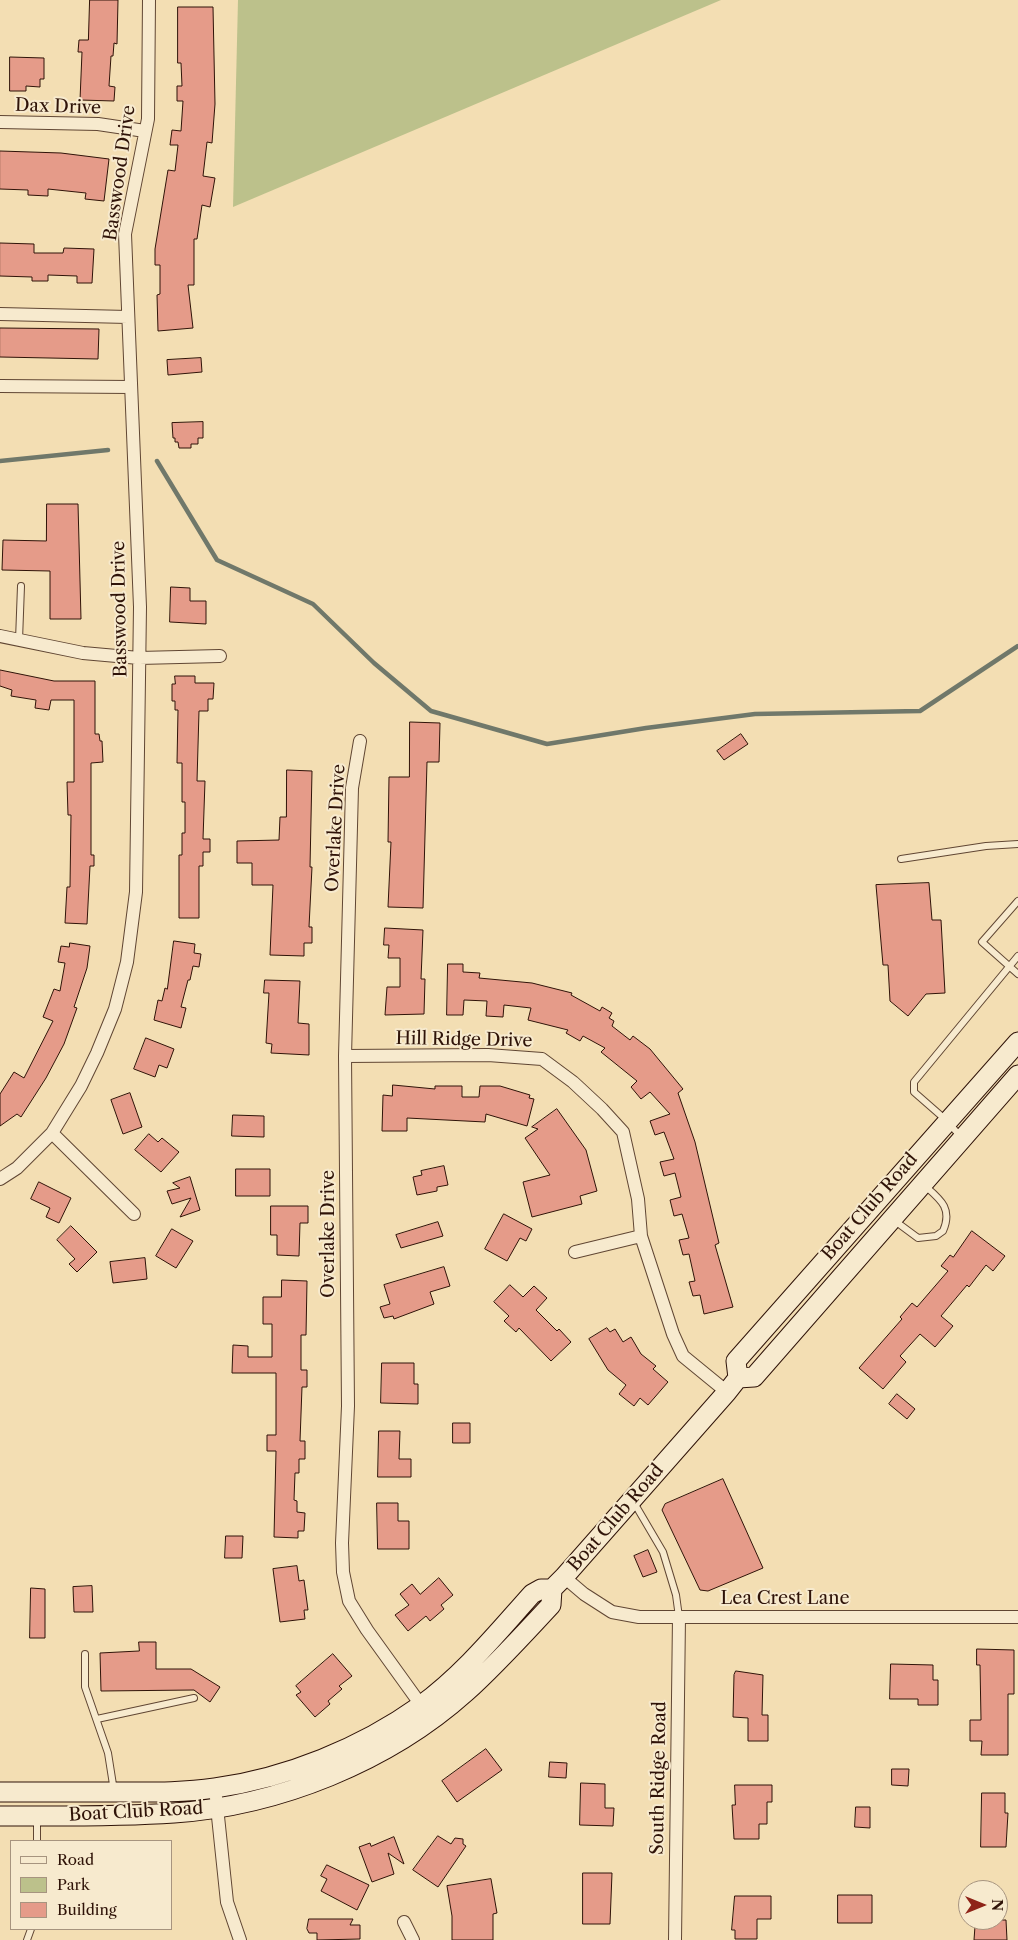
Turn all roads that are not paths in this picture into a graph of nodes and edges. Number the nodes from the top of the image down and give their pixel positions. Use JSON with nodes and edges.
{"nodes":[{"id":1,"x":149,"y":0,"type":"edge"},
{"id":2,"x":0,"y":122,"type":"edge"},
{"id":3,"x":145,"y":131,"type":"junction"},
{"id":4,"x":0,"y":314,"type":"edge"},
{"id":5,"x":128,"y":317,"type":"junction"},
{"id":6,"x":0,"y":386,"type":"edge"},
{"id":7,"x":131,"y":387,"type":"junction"},
{"id":8,"x":21,"y":586,"type":"dead end"},
{"id":9,"x":0,"y":636,"type":"edge"},
{"id":10,"x":19,"y":641,"type":"junction"},
{"id":11,"x":220,"y":656,"type":"dead end"},
{"id":12,"x":139,"y":658,"type":"junction"},
{"id":13,"x":360,"y":740,"type":"dead end"},
{"id":14,"x":1018,"y":844,"type":"edge"},
{"id":15,"x":900,"y":859,"type":"dead end"},
{"id":16,"x":1018,"y":901,"type":"edge"},
{"id":17,"x":1018,"y":956,"type":"edge"},
{"id":18,"x":1010,"y":966,"type":"junction"},
{"id":19,"x":1018,"y":974,"type":"edge"},
{"id":20,"x":1018,"y":1042,"type":"edge"},
{"id":21,"x":345,"y":1056,"type":"junction"},
{"id":22,"x":1018,"y":1075,"type":"edge"},
{"id":23,"x":946,"y":1120,"type":"junction"},
{"id":24,"x":52,"y":1133,"type":"junction"},
{"id":25,"x":962,"y":1138,"type":"junction"},
{"id":26,"x":0,"y":1179,"type":"edge"},
{"id":27,"x":922,"y":1184,"type":"junction"},
{"id":28,"x":134,"y":1214,"type":"dead end"},
{"id":29,"x":892,"y":1218,"type":"junction"},
{"id":30,"x":641,"y":1236,"type":"junction"},
{"id":31,"x":575,"y":1252,"type":"dead end"},
{"id":32,"x":732,"y":1385,"type":"junction"},
{"id":33,"x":632,"y":1499,"type":"junction"},
{"id":34,"x":558,"y":1583,"type":"junction"},
{"id":35,"x":679,"y":1617,"type":"junction"},
{"id":36,"x":1018,"y":1617,"type":"edge"},
{"id":37,"x":85,"y":1654,"type":"dead end"},
{"id":38,"x":194,"y":1698,"type":"dead end"},
{"id":39,"x":420,"y":1705,"type":"junction"},
{"id":40,"x":98,"y":1718,"type":"junction"},
{"id":41,"x":215,"y":1788,"type":"junction"},
{"id":42,"x":0,"y":1792,"type":"edge"},
{"id":43,"x":114,"y":1792,"type":"junction"},
{"id":44,"x":217,"y":1808,"type":"junction"},
{"id":45,"x":0,"y":1816,"type":"edge"},
{"id":46,"x":37,"y":1816,"type":"junction"},
{"id":47,"x":37,"y":1840,"type":"edge"},
{"id":48,"x":404,"y":1922,"type":"dead end"},
{"id":49,"x":240,"y":1940,"type":"edge"},
{"id":50,"x":413,"y":1940,"type":"edge"},
{"id":51,"x":675,"y":1940,"type":"edge"}],
"edges":[{"from":1,"to":3,"type":"street","name":"Basswood Drive"},
{"from":2,"to":3,"type":"street","name":"Dax Drive"},
{"from":3,"to":5,"type":"street","name":"Basswood Drive"},
{"from":4,"to":5,"type":"street"},
{"from":5,"to":7,"type":"street","name":"Basswood Drive"},
{"from":6,"to":7,"type":"street"},
{"from":7,"to":12,"type":"street","name":"Basswood Drive"},
{"from":8,"to":10,"type":"lane"},
{"from":9,"to":10,"type":"street"},
{"from":10,"to":12,"type":"street"},
{"from":11,"to":12,"type":"street"},
{"from":12,"to":24,"type":"street","name":"Basswood Drive"},
{"from":13,"to":21,"type":"street","name":"Overlake Drive"},
{"from":14,"to":15,"type":"lane"},
{"from":16,"to":18,"type":"lane"},
{"from":17,"to":18,"type":"lane"},
{"from":18,"to":19,"type":"lane"},
{"from":18,"to":23,"type":"lane"},
{"from":20,"to":23,"type":"main road","name":"Boat Club Road"},
{"from":21,"to":30,"type":"street","name":"Hill Ridge Drive"},
{"from":21,"to":39,"type":"street","name":"Overlake Drive"},
{"from":22,"to":25,"type":"main road","name":"Boat Club Road"},
{"from":23,"to":25,"type":"lane"},
{"from":23,"to":32,"type":"main road","name":"Boat Club Road"},
{"from":24,"to":26,"type":"street","name":"Basswood Drive"},
{"from":24,"to":28,"type":"street"},
{"from":25,"to":27,"type":"main road","name":"Boat Club Road"},
{"from":27,"to":29,"type":"main road","name":"Boat Club Road"},
{"from":27,"to":29,"type":"lane"},
{"from":29,"to":32,"type":"main road","name":"Boat Club Road"},
{"from":30,"to":31,"type":"street"},
{"from":30,"to":32,"type":"street","name":"Hill Ridge Drive"},
{"from":32,"to":33,"type":"main road","name":"Boat Club Road"},
{"from":33,"to":34,"type":"main road","name":"Boat Club Road"},
{"from":33,"to":35,"type":"lane"},
{"from":34,"to":35,"type":"street","name":"Lea Crest Lane"},
{"from":34,"to":39,"type":"main road","name":"Boat Club Road"},
{"from":34,"to":44,"type":"main road","name":"Boat Club Road"},
{"from":35,"to":36,"type":"street","name":"Lea Crest Lane"},
{"from":35,"to":51,"type":"street","name":"South Ridge Road"},
{"from":37,"to":40,"type":"lane"},
{"from":38,"to":40,"type":"lane"},
{"from":39,"to":41,"type":"main road","name":"Boat Club Road"},
{"from":40,"to":43,"type":"lane"},
{"from":41,"to":43,"type":"main road","name":"Boat Club Road"},
{"from":41,"to":44,"type":"street"},
{"from":42,"to":43,"type":"main road","name":"Boat Club Road"},
{"from":44,"to":46,"type":"main road","name":"Boat Club Road"},
{"from":44,"to":49,"type":"street"},
{"from":45,"to":46,"type":"main road","name":"Boat Club Road"},
{"from":46,"to":47,"type":"lane"},
{"from":48,"to":50,"type":"street"}]}
